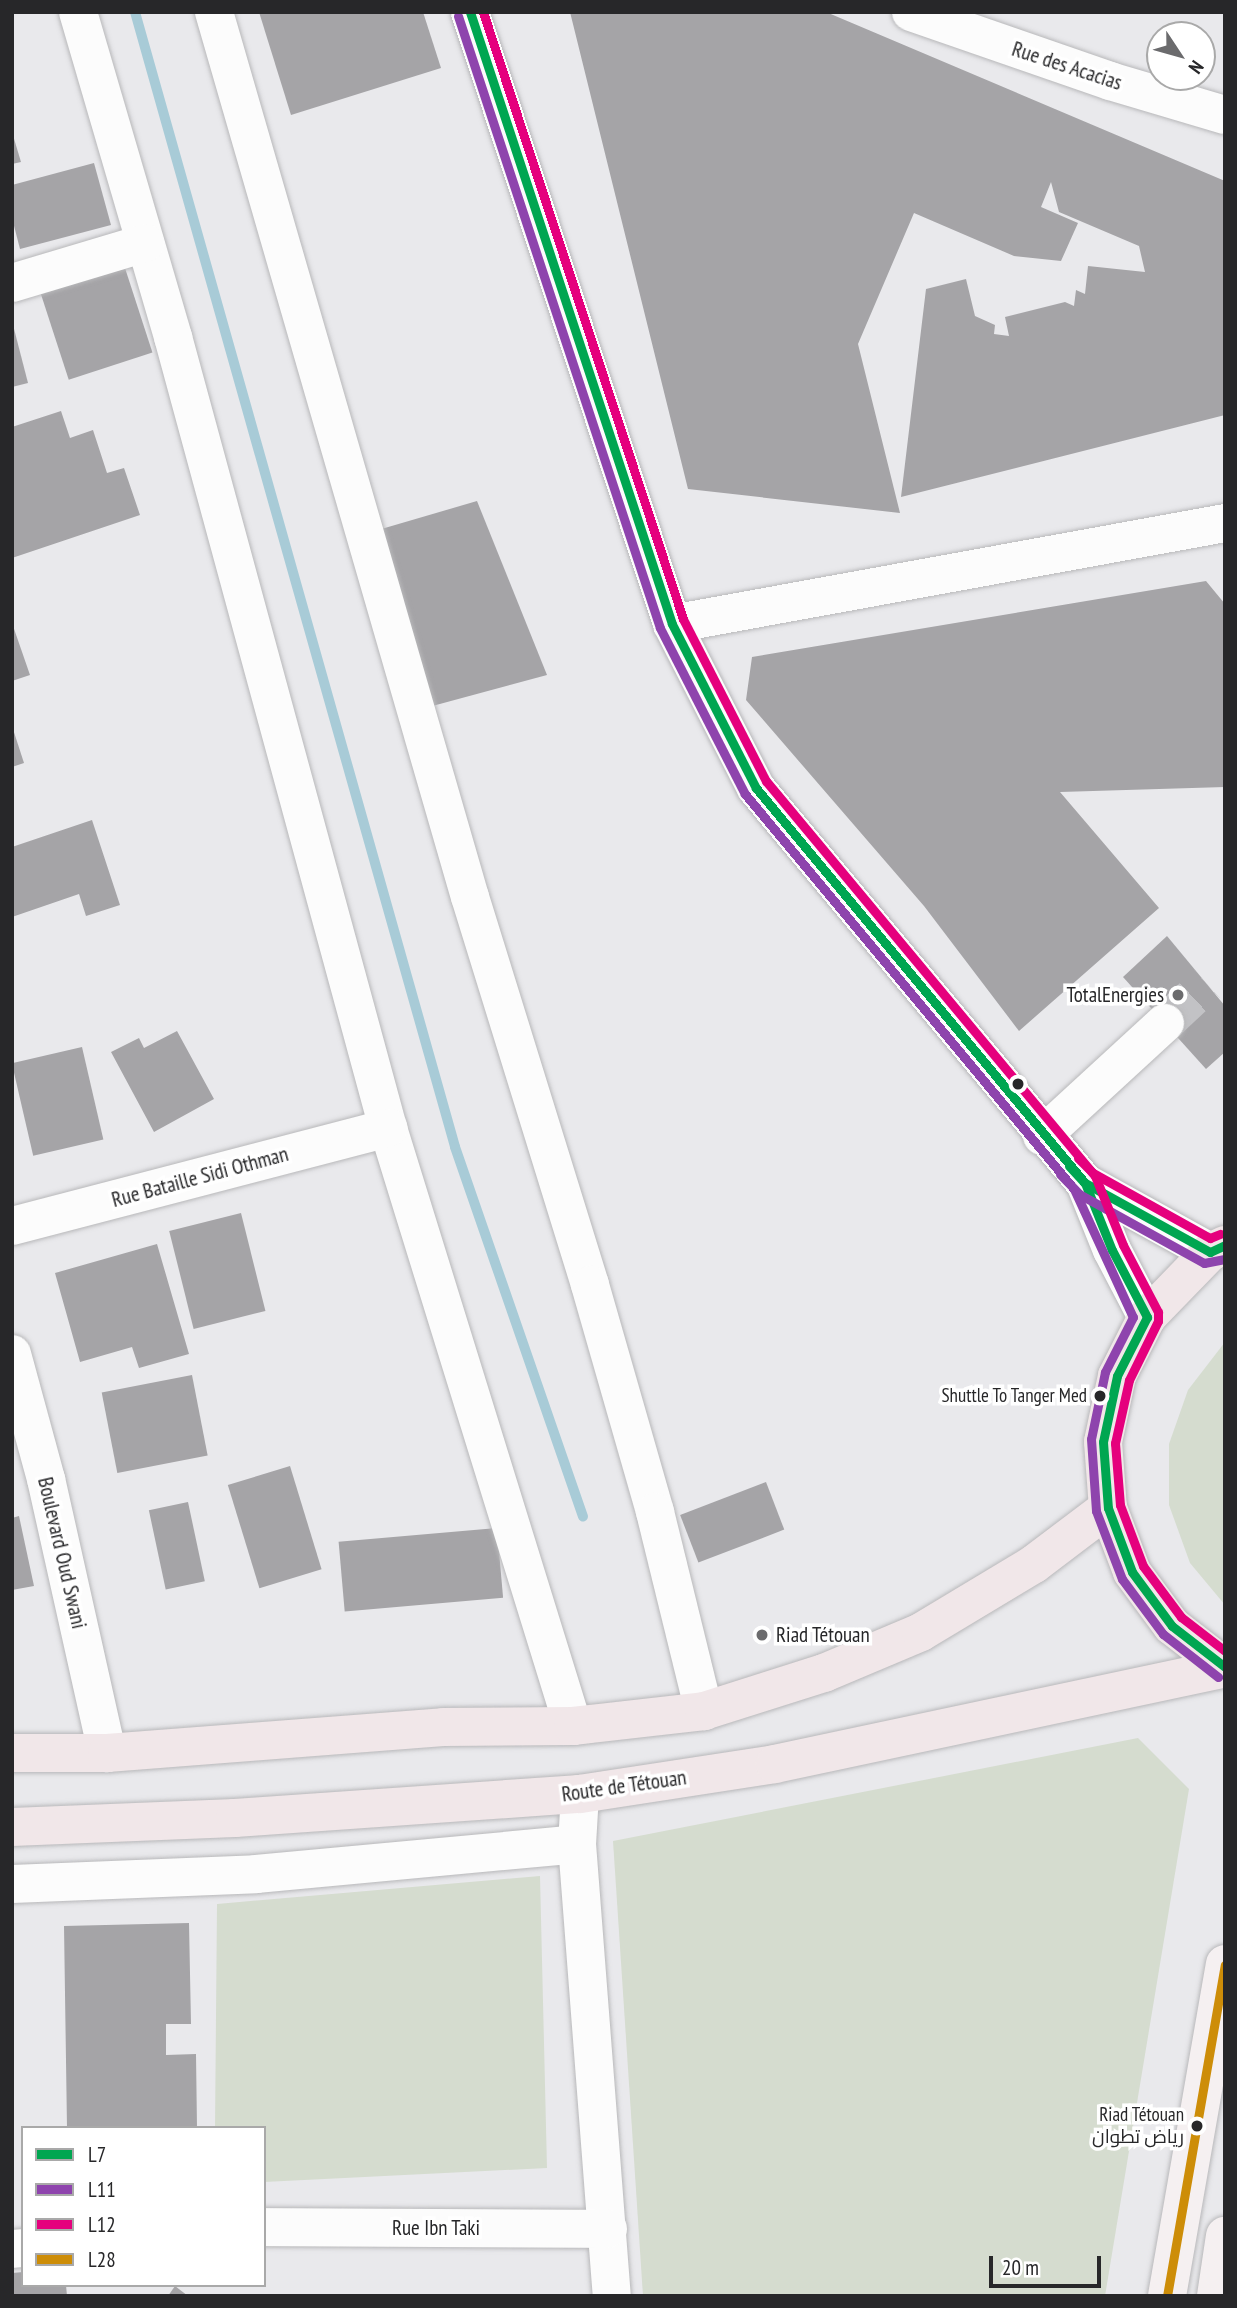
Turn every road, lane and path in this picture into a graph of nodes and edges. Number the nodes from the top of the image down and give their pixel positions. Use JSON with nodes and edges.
{"nodes":[{"id":1,"x":78,"y":12,"type":"edge"},
{"id":2,"x":215,"y":12,"type":"edge"},
{"id":3,"x":470,"y":12,"type":"edge"},
{"id":4,"x":911,"y":12,"type":"edge"},
{"id":5,"x":1225,"y":115,"type":"edge"},
{"id":6,"x":145,"y":243,"type":"junction"},
{"id":7,"x":12,"y":283,"type":"edge"},
{"id":8,"x":1225,"y":523,"type":"edge"},
{"id":9,"x":672,"y":624,"type":"junction"},
{"id":10,"x":1165,"y":1023,"type":"tunnel mouth"},
{"id":11,"x":388,"y":1128,"type":"junction"},
{"id":12,"x":1042,"y":1136,"type":"junction"},
{"id":13,"x":1085,"y":1183,"type":"junction"},
{"id":14,"x":12,"y":1226,"type":"edge"},
{"id":15,"x":1217,"y":1248,"type":"edge"},
{"id":16,"x":1147,"y":1317,"type":"junction"},
{"id":17,"x":12,"y":1354,"type":"edge"},
{"id":18,"x":1108,"y":1508,"type":"junction"},
{"id":19,"x":1225,"y":1668,"type":"edge"},
{"id":20,"x":704,"y":1711,"type":"junction"},
{"id":21,"x":573,"y":1726,"type":"junction"},
{"id":22,"x":107,"y":1753,"type":"junction"},
{"id":23,"x":12,"y":1754,"type":"edge"},
{"id":24,"x":580,"y":1794,"type":"junction"},
{"id":25,"x":12,"y":1827,"type":"edge"},
{"id":26,"x":577,"y":1844,"type":"junction"},
{"id":27,"x":12,"y":1884,"type":"edge"},
{"id":28,"x":1225,"y":1964,"type":"edge"},
{"id":29,"x":266,"y":2227,"type":"edge"},
{"id":30,"x":608,"y":2229,"type":"junction"},
{"id":31,"x":1225,"y":2236,"type":"edge"},
{"id":32,"x":611,"y":2296,"type":"edge"},
{"id":33,"x":1167,"y":2296,"type":"edge"},
{"id":34,"x":1216,"y":2296,"type":"edge"}],
"edges":[{"from":1,"to":6,"type":"street"},
{"from":2,"to":20,"type":"street"},
{"from":3,"to":9,"type":"street"},
{"from":4,"to":5,"type":"street","name":"Rue des Acacias"},
{"from":6,"to":7,"type":"street"},
{"from":6,"to":11,"type":"street"},
{"from":8,"to":9,"type":"street"},
{"from":9,"to":12,"type":"street"},
{"from":10,"to":12,"type":"street"},
{"from":11,"to":14,"type":"street","name":"Rue Bataille Sidi Othman"},
{"from":11,"to":21,"type":"street"},
{"from":12,"to":13,"type":"street"},
{"from":13,"to":15,"type":"street"},
{"from":13,"to":16,"type":"street"},
{"from":15,"to":16,"type":"highway"},
{"from":16,"to":18,"type":"highway"},
{"from":17,"to":22,"type":"street","name":"Boulevard Oud Swani"},
{"from":18,"to":19,"type":"highway"},
{"from":18,"to":20,"type":"highway"},
{"from":19,"to":24,"type":"highway","name":"Route de Tétouan"},
{"from":20,"to":21,"type":"highway"},
{"from":21,"to":22,"type":"highway"},
{"from":22,"to":23,"type":"highway"},
{"from":24,"to":25,"type":"highway","name":"Route de Tétouan"},
{"from":24,"to":26,"type":"street"},
{"from":26,"to":27,"type":"street"},
{"from":26,"to":30,"type":"street"},
{"from":28,"to":33,"type":"main road"},
{"from":29,"to":30,"type":"street","name":"Rue Ibn Taki"},
{"from":30,"to":32,"type":"street"},
{"from":31,"to":34,"type":"main road"}]}
